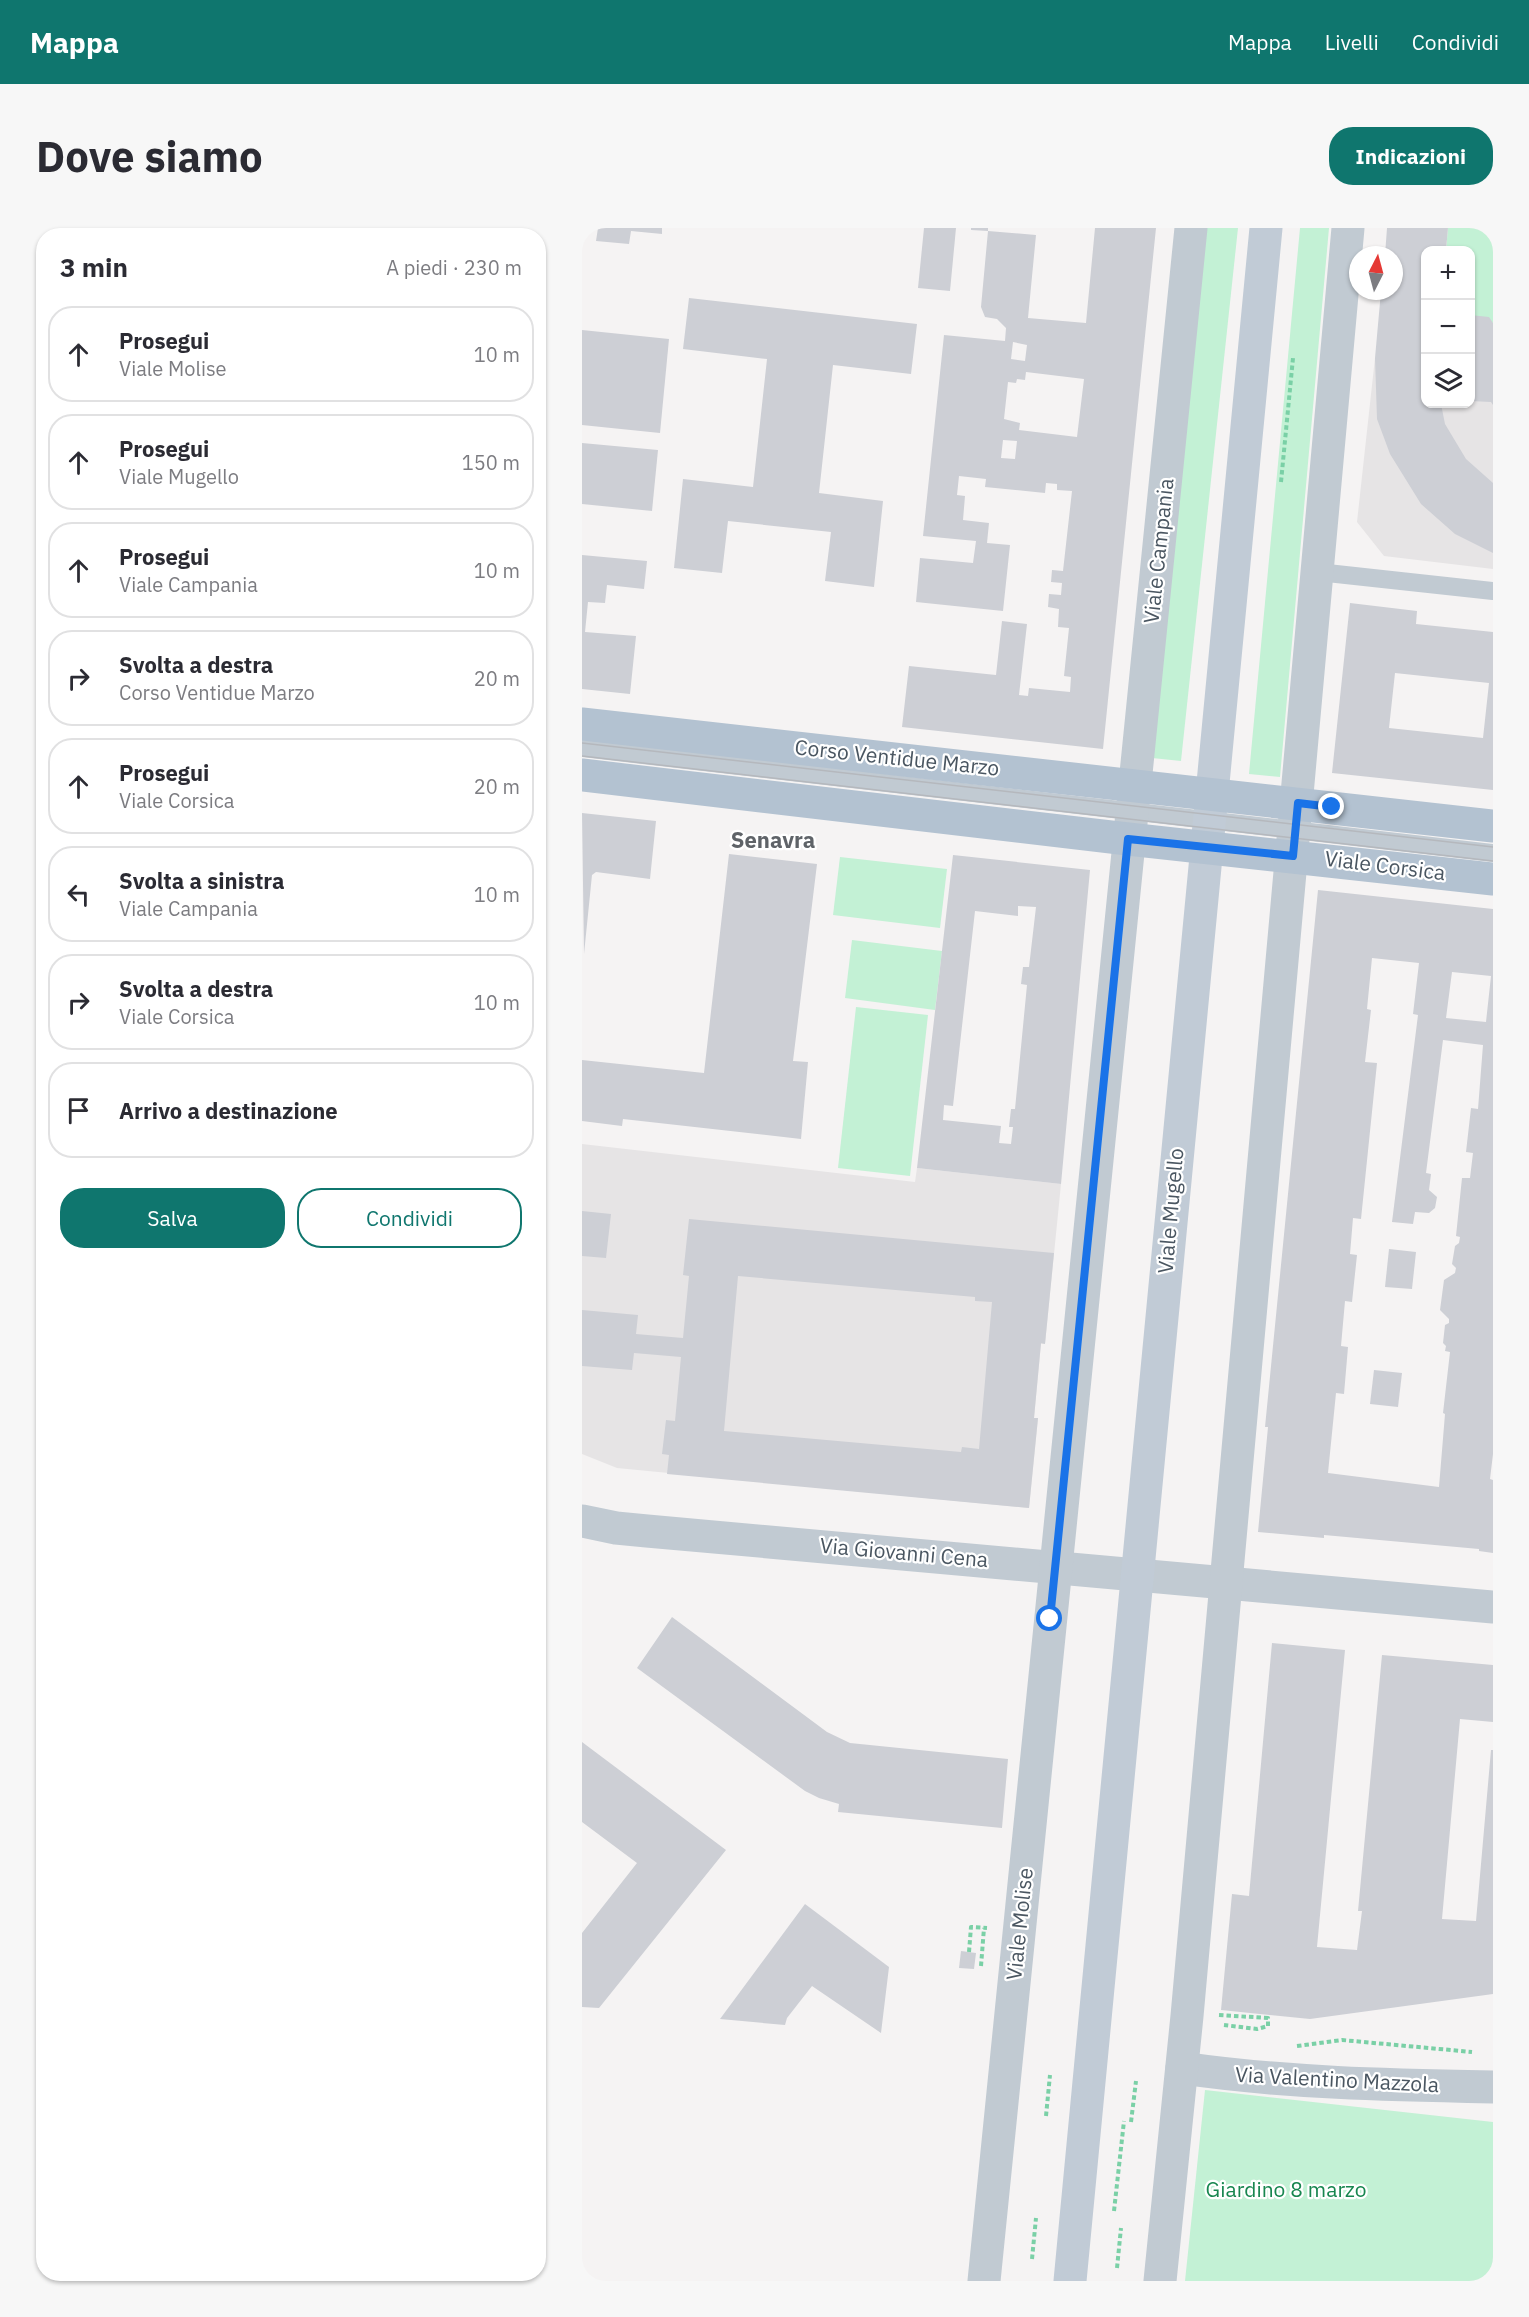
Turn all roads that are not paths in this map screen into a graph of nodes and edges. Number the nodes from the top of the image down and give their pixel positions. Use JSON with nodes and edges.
{"nodes":[{"id":1,"x":1191,"y":228,"type":"edge"},
{"id":2,"x":1266,"y":228,"type":"edge"},
{"id":3,"x":1348,"y":228,"type":"edge"},
{"id":4,"x":1318,"y":572,"type":"junction"},
{"id":5,"x":1493,"y":591,"type":"edge"},
{"id":6,"x":582,"y":724,"type":"edge"},
{"id":7,"x":582,"y":748,"type":"edge"},
{"id":8,"x":582,"y":775,"type":"edge"},
{"id":9,"x":1131,"y":812,"type":"junction"},
{"id":10,"x":1209,"y":820,"type":"junction"},
{"id":11,"x":1493,"y":826,"type":"edge"},
{"id":12,"x":1295,"y":830,"type":"junction"},
{"id":13,"x":1493,"y":853,"type":"edge"},
{"id":14,"x":1493,"y":879,"type":"edge"},
{"id":15,"x":582,"y":1521,"type":"edge"},
{"id":16,"x":1055,"y":1567,"type":"junction"},
{"id":17,"x":1136,"y":1575,"type":"junction"},
{"id":18,"x":1226,"y":1583,"type":"junction"},
{"id":19,"x":1493,"y":1607,"type":"edge"},
{"id":20,"x":1182,"y":2068,"type":"junction"},
{"id":21,"x":1493,"y":2087,"type":"edge"},
{"id":22,"x":984,"y":2281,"type":"edge"},
{"id":23,"x":1070,"y":2281,"type":"edge"},
{"id":24,"x":1160,"y":2281,"type":"edge"}],
"edges":[{"from":1,"to":9,"type":"street","name":"Viale Campania"},
{"from":2,"to":10,"type":"main road"},
{"from":3,"to":4,"type":"street"},
{"from":4,"to":5,"type":"lane"},
{"from":4,"to":12,"type":"street"},
{"from":6,"to":9,"type":"main road","name":"Corso Ventidue Marzo"},
{"from":7,"to":9,"type":"lane","name":"Corso Ventidue Marzo"},
{"from":8,"to":9,"type":"main road","name":"Corso Ventidue Marzo"},
{"from":9,"to":10,"type":"main road","name":"Corso Ventidue Marzo"},
{"from":9,"to":10,"type":"main road","name":"Corso Ventidue Marzo"},
{"from":9,"to":16,"type":"street","name":"Viale Campania"},
{"from":10,"to":12,"type":"main road","name":"Viale Corsica"},
{"from":10,"to":12,"type":"main road","name":"Viale Corsica"},
{"from":10,"to":17,"type":"main road","name":"Viale Mugello"},
{"from":11,"to":12,"type":"main road","name":"Viale Corsica"},
{"from":12,"to":13,"type":"lane","name":"Viale Corsica"},
{"from":12,"to":14,"type":"main road","name":"Viale Corsica"},
{"from":12,"to":18,"type":"street"},
{"from":15,"to":16,"type":"street","name":"Via Giovanni Cena"},
{"from":16,"to":17,"type":"street","name":"Via Giovanni Cena"},
{"from":16,"to":22,"type":"street","name":"Viale Molise"},
{"from":17,"to":18,"type":"street","name":"Via Giovanni Cena"},
{"from":17,"to":23,"type":"main road"},
{"from":18,"to":19,"type":"street","name":"Via Giovanni Cena"},
{"from":18,"to":20,"type":"street"},
{"from":20,"to":21,"type":"street","name":"Via Valentino Mazzola"},
{"from":20,"to":24,"type":"street"}]}
